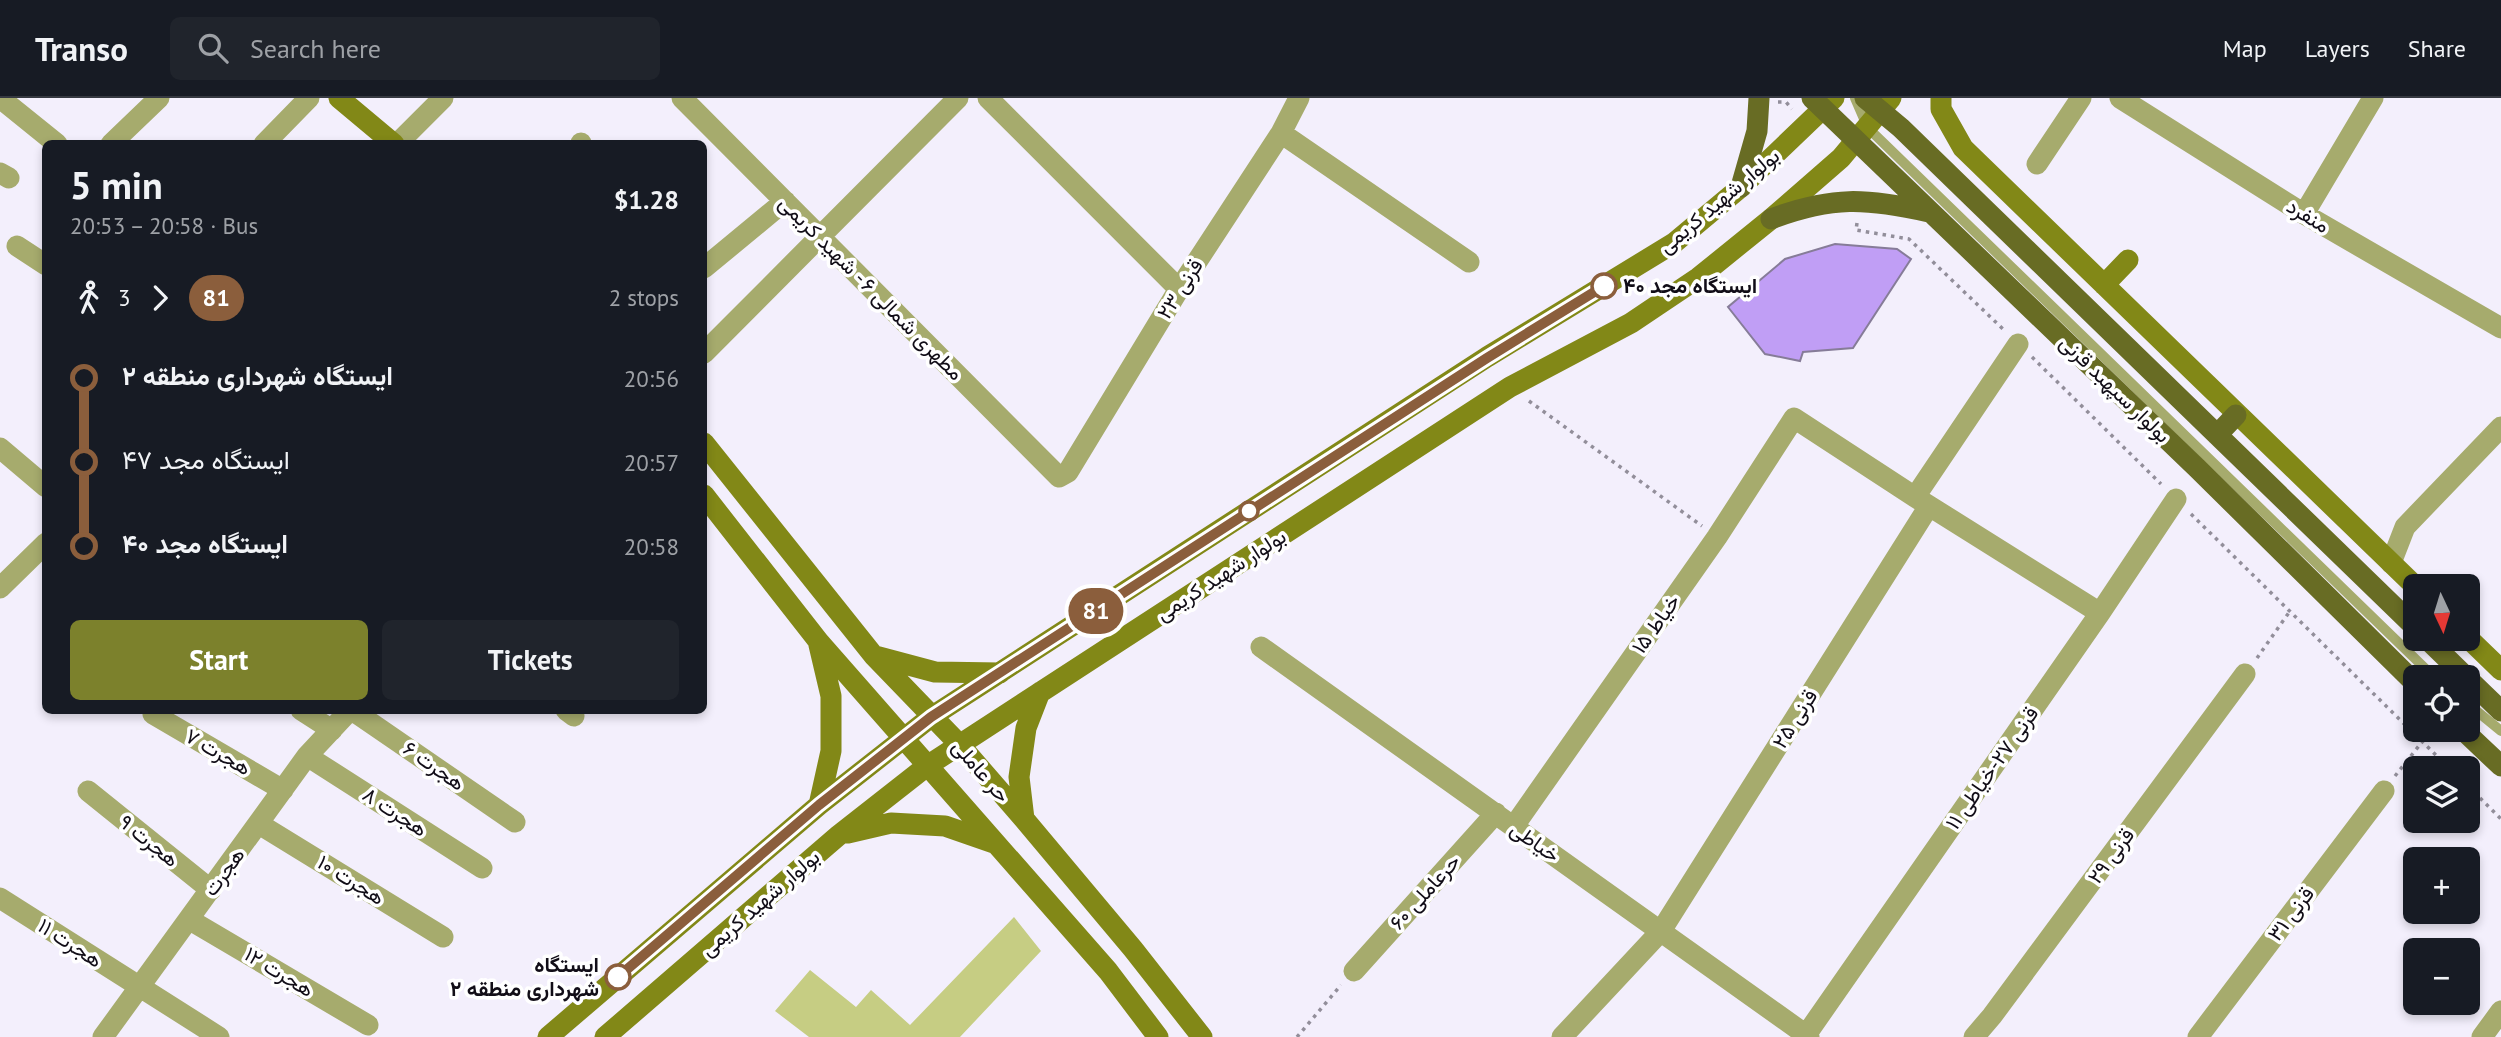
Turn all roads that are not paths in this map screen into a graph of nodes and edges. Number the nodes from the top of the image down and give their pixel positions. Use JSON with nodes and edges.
{"nodes":[{"id":1,"x":0,"y":98,"type":"edge"},
{"id":2,"x":159,"y":98,"type":"edge"},
{"id":3,"x":309,"y":98,"type":"edge"},
{"id":4,"x":339,"y":98,"type":"edge"},
{"id":5,"x":443,"y":98,"type":"edge"},
{"id":6,"x":682,"y":98,"type":"edge"},
{"id":7,"x":958,"y":98,"type":"edge"},
{"id":8,"x":988,"y":98,"type":"edge"},
{"id":9,"x":1759,"y":98,"type":"edge"},
{"id":10,"x":1855,"y":98,"type":"edge"},
{"id":11,"x":1865,"y":98,"type":"edge"},
{"id":12,"x":1941,"y":98,"type":"edge"},
{"id":13,"x":2081,"y":98,"type":"edge"},
{"id":14,"x":2120,"y":98,"type":"edge"},
{"id":15,"x":2373,"y":98,"type":"edge"},
{"id":16,"x":1295,"y":100,"type":"edge"},
{"id":17,"x":1824,"y":102,"type":"edge"},
{"id":18,"x":1874,"y":120,"type":"edge"},
{"id":19,"x":1280,"y":133,"type":"junction"},
{"id":20,"x":52,"y":140,"type":"edge"},
{"id":21,"x":115,"y":140,"type":"edge"},
{"id":22,"x":268,"y":140,"type":"edge"},
{"id":23,"x":391,"y":140,"type":"edge"},
{"id":24,"x":400,"y":140,"type":"edge"},
{"id":25,"x":2037,"y":164,"type":"dead end"},
{"id":26,"x":1741,"y":187,"type":"junction"},
{"id":27,"x":785,"y":201,"type":"junction"},
{"id":28,"x":1929,"y":212,"type":"junction"},
{"id":29,"x":2304,"y":214,"type":"junction"},
{"id":30,"x":1771,"y":219,"type":"junction"},
{"id":31,"x":820,"y":237,"type":"junction"},
{"id":32,"x":17,"y":246,"type":"dead end"},
{"id":33,"x":2128,"y":260,"type":"dead end"},
{"id":34,"x":42,"y":262,"type":"edge"},
{"id":35,"x":1469,"y":262,"type":"dead end"},
{"id":36,"x":707,"y":266,"type":"edge"},
{"id":37,"x":2104,"y":285,"type":"junction"},
{"id":38,"x":1179,"y":289,"type":"junction"},
{"id":39,"x":2501,"y":328,"type":"edge"},
{"id":40,"x":2018,"y":344,"type":"dead end"},
{"id":41,"x":707,"y":350,"type":"edge"},
{"id":42,"x":2236,"y":415,"type":"junction"},
{"id":43,"x":2501,"y":427,"type":"edge"},
{"id":44,"x":2217,"y":435,"type":"junction"},
{"id":45,"x":707,"y":447,"type":"edge"},
{"id":46,"x":0,"y":448,"type":"edge"},
{"id":47,"x":1059,"y":477,"type":"joint"},
{"id":48,"x":42,"y":484,"type":"edge"},
{"id":49,"x":707,"y":499,"type":"edge"},
{"id":50,"x":2176,"y":499,"type":"dead end"},
{"id":51,"x":1922,"y":502,"type":"junction"},
{"id":52,"x":42,"y":547,"type":"edge"},
{"id":53,"x":2391,"y":563,"type":"junction"},
{"id":54,"x":2403,"y":574,"type":"edge"},
{"id":55,"x":0,"y":588,"type":"edge"},
{"id":56,"x":2100,"y":613,"type":"junction"},
{"id":57,"x":2403,"y":615,"type":"edge"},
{"id":58,"x":819,"y":642,"type":"junction"},
{"id":59,"x":1261,"y":647,"type":"dead end"},
{"id":60,"x":2480,"y":650,"type":"edge"},
{"id":61,"x":2439,"y":651,"type":"edge"},
{"id":62,"x":873,"y":656,"type":"junction"},
{"id":63,"x":2422,"y":665,"type":"edge"},
{"id":64,"x":2454,"y":665,"type":"edge"},
{"id":65,"x":2501,"y":670,"type":"edge"},
{"id":66,"x":2403,"y":671,"type":"edge"},
{"id":67,"x":1000,"y":673,"type":"junction"},
{"id":68,"x":2245,"y":674,"type":"road end"},
{"id":69,"x":2480,"y":691,"type":"edge"},
{"id":70,"x":1040,"y":692,"type":"junction"},
{"id":71,"x":2501,"y":711,"type":"edge"},
{"id":72,"x":153,"y":714,"type":"dead end"},
{"id":73,"x":307,"y":714,"type":"edge"},
{"id":74,"x":347,"y":714,"type":"edge"},
{"id":75,"x":357,"y":714,"type":"edge"},
{"id":76,"x":2480,"y":714,"type":"edge"},
{"id":77,"x":931,"y":717,"type":"junction"},
{"id":78,"x":332,"y":730,"type":"junction"},
{"id":79,"x":2501,"y":731,"type":"edge"},
{"id":80,"x":904,"y":739,"type":"junction"},
{"id":81,"x":2476,"y":742,"type":"edge"},
{"id":82,"x":2480,"y":742,"type":"edge"},
{"id":83,"x":959,"y":744,"type":"junction"},
{"id":84,"x":307,"y":756,"type":"junction"},
{"id":85,"x":2501,"y":757,"type":"edge"},
{"id":86,"x":927,"y":765,"type":"junction"},
{"id":87,"x":2501,"y":766,"type":"edge"},
{"id":88,"x":283,"y":790,"type":"junction"},
{"id":89,"x":88,"y":791,"type":"dead end"},
{"id":90,"x":2384,"y":791,"type":"road end"},
{"id":91,"x":819,"y":805,"type":"junction"},
{"id":92,"x":1496,"y":813,"type":"junction"},
{"id":93,"x":1024,"y":819,"type":"junction"},
{"id":94,"x":515,"y":822,"type":"dead end"},
{"id":95,"x":259,"y":824,"type":"junction"},
{"id":96,"x":1514,"y":826,"type":"junction"},
{"id":97,"x":839,"y":835,"type":"junction"},
{"id":98,"x":996,"y":844,"type":"junction"},
{"id":99,"x":482,"y":868,"type":"dead end"},
{"id":100,"x":211,"y":890,"type":"junction"},
{"id":101,"x":0,"y":898,"type":"edge"},
{"id":102,"x":190,"y":920,"type":"junction"},
{"id":103,"x":1661,"y":931,"type":"junction"},
{"id":104,"x":443,"y":937,"type":"dead end"},
{"id":105,"x":1354,"y":971,"type":"road end"},
{"id":106,"x":140,"y":988,"type":"junction"},
{"id":107,"x":2501,"y":1012,"type":"edge"},
{"id":108,"x":368,"y":1025,"type":"dead end"},
{"id":109,"x":1808,"y":1036,"type":"edge"},
{"id":110,"x":103,"y":1037,"type":"edge"},
{"id":111,"x":219,"y":1037,"type":"edge"},
{"id":112,"x":548,"y":1037,"type":"edge"},
{"id":113,"x":605,"y":1037,"type":"edge"},
{"id":114,"x":1158,"y":1037,"type":"edge"},
{"id":115,"x":1202,"y":1037,"type":"edge"},
{"id":116,"x":1562,"y":1037,"type":"edge"},
{"id":117,"x":1974,"y":1037,"type":"edge"},
{"id":118,"x":2198,"y":1037,"type":"edge"},
{"id":119,"x":2482,"y":1037,"type":"edge"}],
"edges":[{"from":1,"to":20,"type":"street"},
{"from":2,"to":21,"type":"street"},
{"from":3,"to":22,"type":"street"},
{"from":4,"to":23,"type":"main road"},
{"from":5,"to":24,"type":"street"},
{"from":6,"to":27,"type":"street","name":"مطهری شمالی ۶ - شهید کریمی"},
{"from":7,"to":31,"type":"street"},
{"from":8,"to":38,"type":"street"},
{"from":9,"to":26,"type":"main road"},
{"from":10,"to":18,"type":"lane"},
{"from":11,"to":18,"type":"main road","name":"بولوار سپهبد قرنی"},
{"from":12,"to":37,"type":"main road"},
{"from":13,"to":25,"type":"street"},
{"from":14,"to":29,"type":"street","name":"منفرد"},
{"from":15,"to":29,"type":"street"},
{"from":16,"to":19,"type":"street","name":"قرنی ۲۳"},
{"from":17,"to":18,"type":"main road","name":"بولوار سپهبد قرنی"},
{"from":17,"to":26,"type":"main road","name":"بولوار شهید کریمی"},
{"from":18,"to":28,"type":"main road","name":"بولوار سپهبد قرنی"},
{"from":18,"to":30,"type":"main road","name":"بولوار شهید کریمی"},
{"from":18,"to":44,"type":"main road","name":"بولوار سپهبد قرنی"},
{"from":18,"to":63,"type":"lane"},
{"from":19,"to":35,"type":"street"},
{"from":19,"to":38,"type":"street","name":"قرنی ۲۳"},
{"from":26,"to":67,"type":"main road","name":"بولوار شهید کریمی"},
{"from":27,"to":31,"type":"street","name":"مطهری شمالی ۶ - شهید کریمی"},
{"from":27,"to":36,"type":"street"},
{"from":28,"to":30,"type":"main road"},
{"from":28,"to":66,"type":"main road","name":"بولوار سپهبد قرنی"},
{"from":29,"to":39,"type":"street","name":"منفرد"},
{"from":30,"to":70,"type":"main road","name":"بولوار شهید کریمی"},
{"from":31,"to":41,"type":"street"},
{"from":31,"to":47,"type":"street","name":"مطهری شمالی ۶ - شهید کریمی"},
{"from":32,"to":34,"type":"street"},
{"from":33,"to":37,"type":"main road"},
{"from":37,"to":42,"type":"main road"},
{"from":38,"to":47,"type":"street","name":"قرنی ۲۳"},
{"from":40,"to":51,"type":"street","name":"قرنی ۲۵"},
{"from":42,"to":44,"type":"main road"},
{"from":42,"to":53,"type":"main road"},
{"from":43,"to":53,"type":"street"},
{"from":44,"to":57,"type":"main road","name":"بولوار سپهبد قرنی"},
{"from":45,"to":62,"type":"main road","name":"حر عاملی"},
{"from":46,"to":48,"type":"street"},
{"from":49,"to":58,"type":"main road","name":"حر عاملی"},
{"from":50,"to":56,"type":"street","name":"قرنی ۲۷-خیاطی ۱۱"},
{"from":51,"to":56,"type":"street"},
{"from":51,"to":96,"type":"street","name":"خیاط ۱۵"},
{"from":51,"to":103,"type":"street","name":"قرنی ۲۵"},
{"from":52,"to":55,"type":"street"},
{"from":53,"to":54,"type":"main road"},
{"from":56,"to":109,"type":"street","name":"قرنی ۲۷-خیاطی ۱۱"},
{"from":58,"to":80,"type":"main road","name":"حر عاملی"},
{"from":58,"to":91,"type":"main road"},
{"from":59,"to":92,"type":"street","name":"خیاطی"},
{"from":60,"to":65,"type":"main road"},
{"from":61,"to":64,"type":"main road"},
{"from":62,"to":67,"type":"main road"},
{"from":62,"to":77,"type":"main road","name":"حر عاملی"},
{"from":67,"to":77,"type":"main road","name":"بولوار شهید کریمی"},
{"from":68,"to":117,"type":"street","name":"قرنی ۲۹"},
{"from":69,"to":71,"type":"main road"},
{"from":70,"to":83,"type":"main road","name":"بولوار شهید کریمی"},
{"from":70,"to":93,"type":"main road"},
{"from":72,"to":88,"type":"street","name":"هجرت ۷"},
{"from":73,"to":78,"type":"street"},
{"from":74,"to":78,"type":"street","name":"هجرت"},
{"from":75,"to":94,"type":"street","name":"هجرت ۶"},
{"from":76,"to":79,"type":"lane"},
{"from":77,"to":80,"type":"main road","name":"بولوار شهید کریمی"},
{"from":77,"to":83,"type":"main road","name":"حر عاملی"},
{"from":78,"to":84,"type":"street","name":"هجرت"},
{"from":80,"to":86,"type":"main road","name":"حر عاملی"},
{"from":80,"to":91,"type":"main road","name":"بولوار شهید کریمی"},
{"from":81,"to":87,"type":"main road"},
{"from":82,"to":85,"type":"lane"},
{"from":83,"to":86,"type":"main road","name":"بولوار شهید کریمی"},
{"from":83,"to":93,"type":"main road","name":"حر عاملی"},
{"from":84,"to":88,"type":"street","name":"هجرت"},
{"from":84,"to":99,"type":"street","name":"هجرت ۸"},
{"from":86,"to":97,"type":"main road","name":"بولوار شهید کریمی"},
{"from":86,"to":98,"type":"main road","name":"حر عاملی"},
{"from":88,"to":95,"type":"street","name":"هجرت"},
{"from":89,"to":100,"type":"street","name":"هجرت ۹"},
{"from":90,"to":118,"type":"street","name":"قرنی ۳۱"},
{"from":91,"to":112,"type":"main road","name":"بولوار شهید کریمی"},
{"from":92,"to":96,"type":"street","name":"خیاطی"},
{"from":92,"to":105,"type":"street","name":"حرعاملی ۶۰"},
{"from":93,"to":115,"type":"main road","name":"حر عاملی"},
{"from":95,"to":100,"type":"street","name":"هجرت"},
{"from":95,"to":104,"type":"street","name":"هجرت ۱۰"},
{"from":96,"to":103,"type":"street","name":"خیاطی"},
{"from":97,"to":98,"type":"main road"},
{"from":97,"to":113,"type":"main road","name":"بولوار شهید کریمی"},
{"from":98,"to":114,"type":"main road","name":"حر عاملی"},
{"from":100,"to":102,"type":"street","name":"هجرت"},
{"from":101,"to":106,"type":"street","name":"هجرت ۱۱"},
{"from":102,"to":106,"type":"street","name":"هجرت"},
{"from":102,"to":108,"type":"street","name":"هجرت ۱۲"},
{"from":103,"to":109,"type":"street","name":"خیاطی"},
{"from":103,"to":116,"type":"street","name":"قرنی ۲۵"},
{"from":106,"to":110,"type":"street","name":"هجرت"},
{"from":106,"to":111,"type":"street","name":"هجرت ۱۱"},
{"from":107,"to":119,"type":"street"}]}
